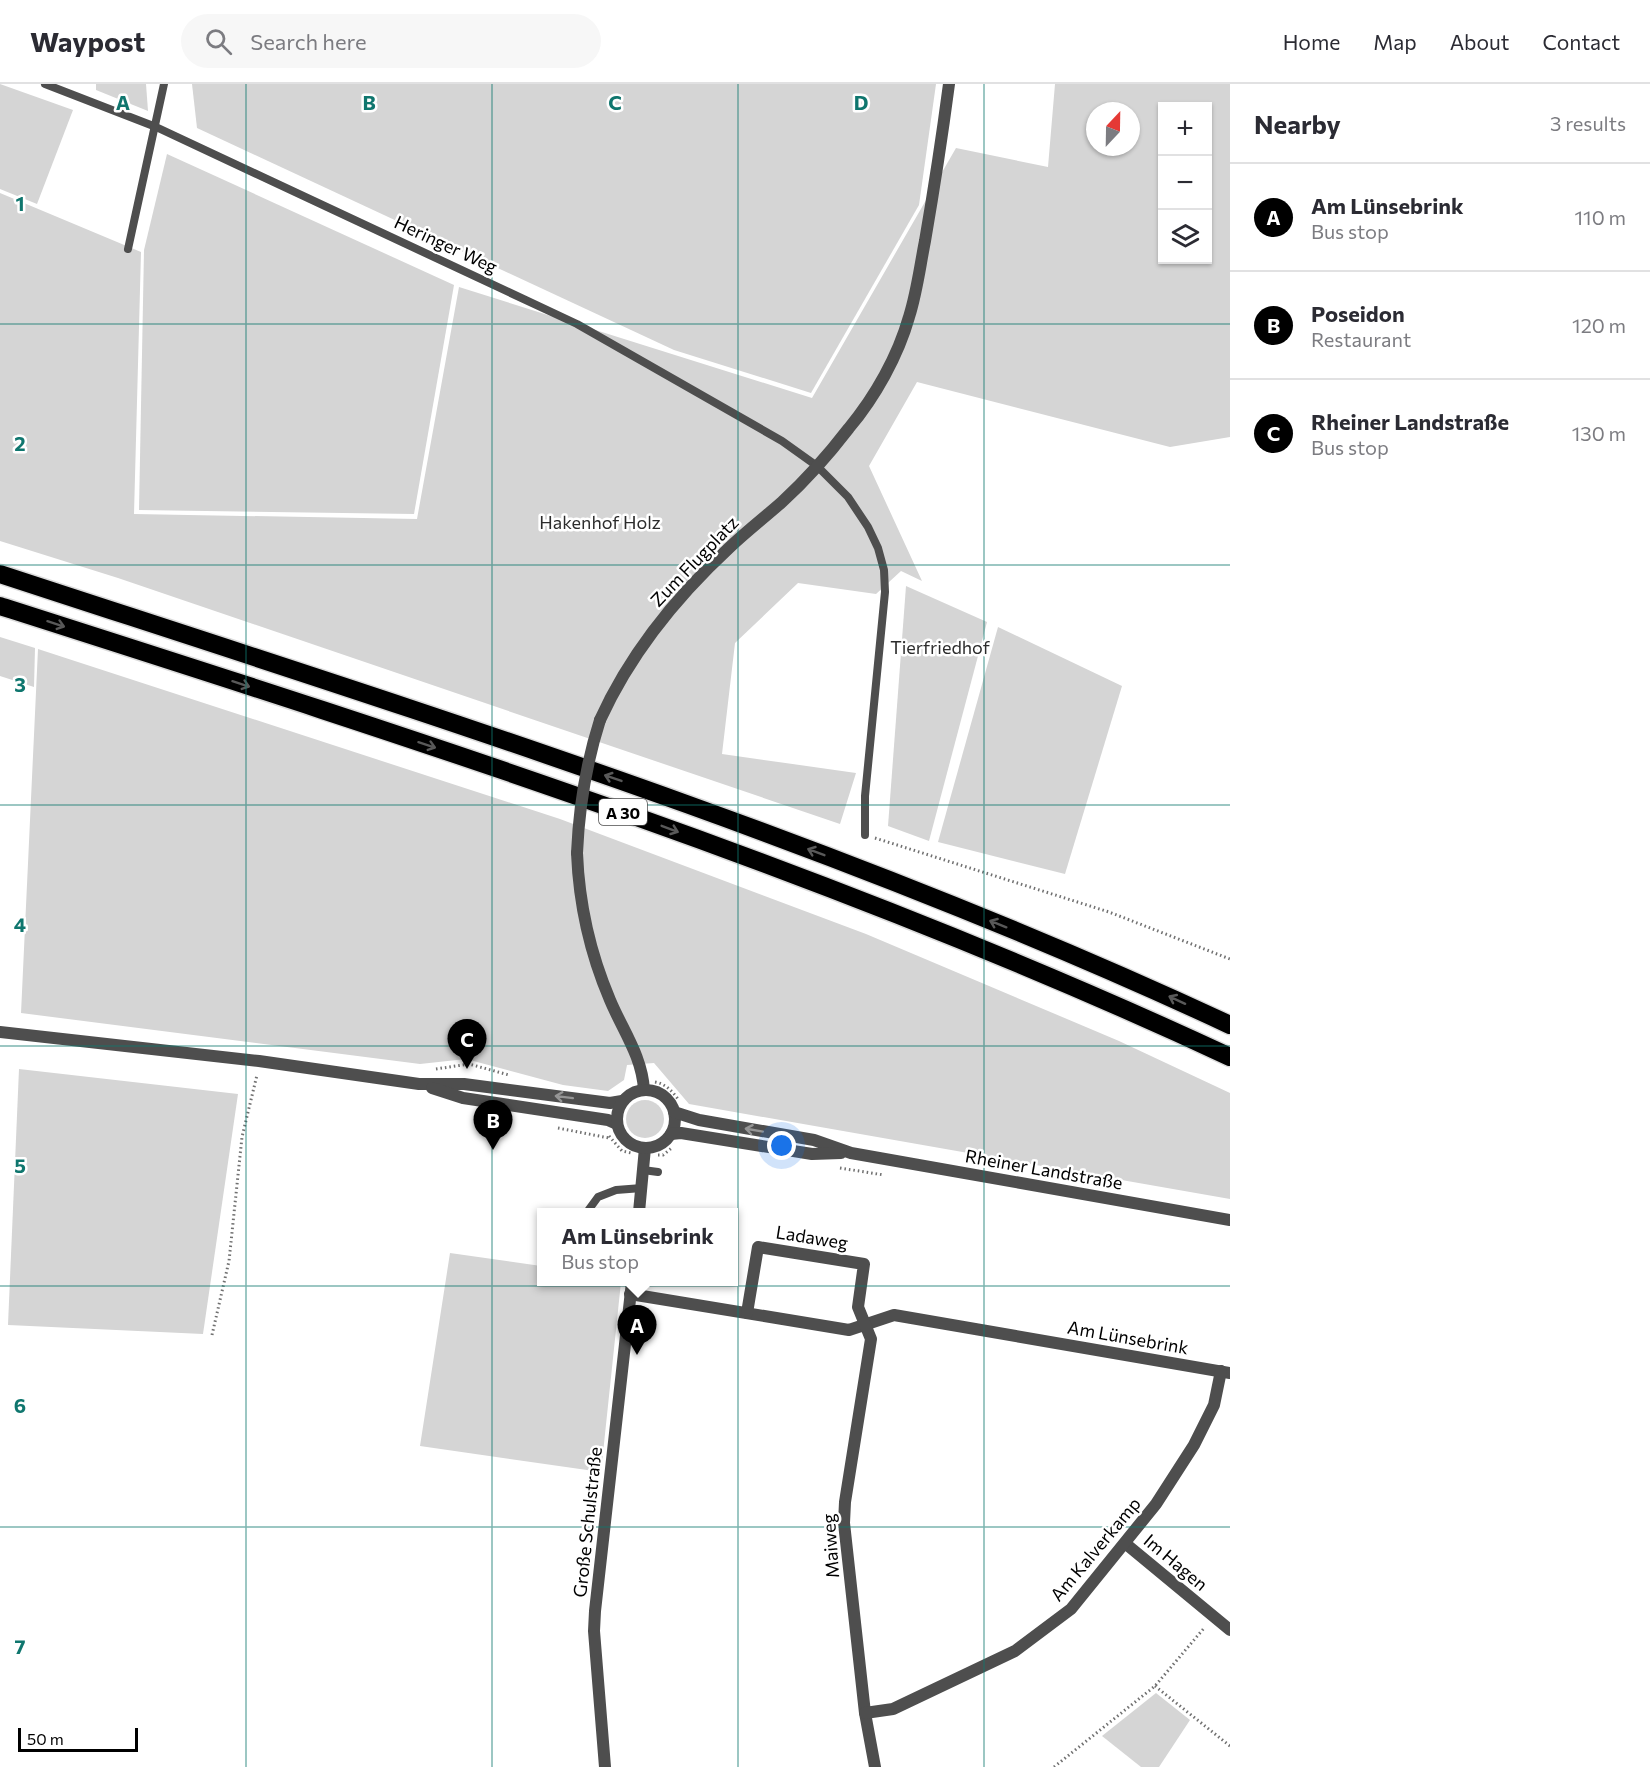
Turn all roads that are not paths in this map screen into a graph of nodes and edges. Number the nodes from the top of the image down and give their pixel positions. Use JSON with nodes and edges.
{"nodes":[{"id":1,"x":45,"y":84,"type":"edge"},
{"id":2,"x":164,"y":84,"type":"edge"},
{"id":3,"x":949,"y":84,"type":"edge"},
{"id":4,"x":156,"y":127,"type":"junction"},
{"id":5,"x":128,"y":249,"type":"dead end"},
{"id":6,"x":817,"y":466,"type":"junction"},
{"id":7,"x":0,"y":574,"type":"edge"},
{"id":8,"x":0,"y":606,"type":"edge"},
{"id":9,"x":865,"y":835,"type":"road end"},
{"id":10,"x":1230,"y":1025,"type":"edge"},
{"id":11,"x":0,"y":1032,"type":"edge"},
{"id":12,"x":1230,"y":1057,"type":"edge"},
{"id":13,"x":419,"y":1084,"type":"junction"},
{"id":14,"x":644,"y":1090,"type":"junction"},
{"id":15,"x":622,"y":1101,"type":"junction"},
{"id":16,"x":679,"y":1109,"type":"junction"},
{"id":17,"x":617,"y":1124,"type":"junction"},
{"id":18,"x":674,"y":1139,"type":"junction"},
{"id":19,"x":645,"y":1148,"type":"junction"},
{"id":20,"x":851,"y":1153,"type":"junction"},
{"id":21,"x":643,"y":1170,"type":"junction"},
{"id":22,"x":657,"y":1172,"type":"dead end"},
{"id":23,"x":642,"y":1188,"type":"junction"},
{"id":24,"x":590,"y":1208,"type":"edge"},
{"id":25,"x":640,"y":1208,"type":"edge"},
{"id":26,"x":1230,"y":1220,"type":"edge"},
{"id":27,"x":631,"y":1288,"type":"edge"},
{"id":28,"x":747,"y":1312,"type":"junction"},
{"id":29,"x":866,"y":1324,"type":"junction"},
{"id":30,"x":1225,"y":1372,"type":"edge"},
{"id":31,"x":1126,"y":1544,"type":"junction"},
{"id":32,"x":1230,"y":1630,"type":"edge"},
{"id":33,"x":865,"y":1713,"type":"junction"},
{"id":34,"x":605,"y":1767,"type":"edge"},
{"id":35,"x":875,"y":1767,"type":"edge"}],
"edges":[{"from":1,"to":4,"type":"lane","name":"Heringer Weg"},
{"from":2,"to":4,"type":"lane"},
{"from":3,"to":6,"type":"street","name":"Zum Flugplatz"},
{"from":4,"to":5,"type":"lane"},
{"from":4,"to":6,"type":"lane","name":"Heringer Weg"},
{"from":6,"to":9,"type":"lane","name":"Heringer Weg"},
{"from":6,"to":14,"type":"street","name":"Zum Flugplatz","bridge":true},
{"from":10,"to":7,"type":"highway","number":"A 30","one_way":true},
{"from":8,"to":12,"type":"highway","number":"A 30","one_way":true},
{"from":11,"to":13,"type":"street"},
{"from":15,"to":13,"type":"street","one_way":true},
{"from":13,"to":17,"type":"street"},
{"from":14,"to":15,"type":"street"},
{"from":14,"to":16,"type":"street"},
{"from":15,"to":17,"type":"street"},
{"from":16,"to":18,"type":"street"},
{"from":20,"to":16,"type":"street","name":"Rheiner Landstraße","one_way":true},
{"from":17,"to":19,"type":"street"},
{"from":18,"to":19,"type":"street"},
{"from":18,"to":20,"type":"street","name":"Rheiner Landstraße"},
{"from":19,"to":21,"type":"street"},
{"from":20,"to":26,"type":"street","name":"Rheiner Landstraße"},
{"from":21,"to":22,"type":"lane"},
{"from":21,"to":23,"type":"street"},
{"from":23,"to":24,"type":"lane"},
{"from":23,"to":25,"type":"street"},
{"from":27,"to":28,"type":"street","name":"Am Lünsebrink"},
{"from":27,"to":34,"type":"street","name":"Große Schulstraße"},
{"from":28,"to":29,"type":"street","name":"Am Lünsebrink"},
{"from":28,"to":29,"type":"street","name":"Ladaweg"},
{"from":29,"to":30,"type":"street","name":"Am Lünsebrink"},
{"from":29,"to":33,"type":"street","name":"Maiweg"},
{"from":30,"to":31,"type":"street","name":"Am Kalverkamp"},
{"from":31,"to":32,"type":"street","name":"Im Hagen"},
{"from":31,"to":33,"type":"street","name":"Am Kalverkamp"},
{"from":33,"to":35,"type":"street","name":"Maiweg"}]}
